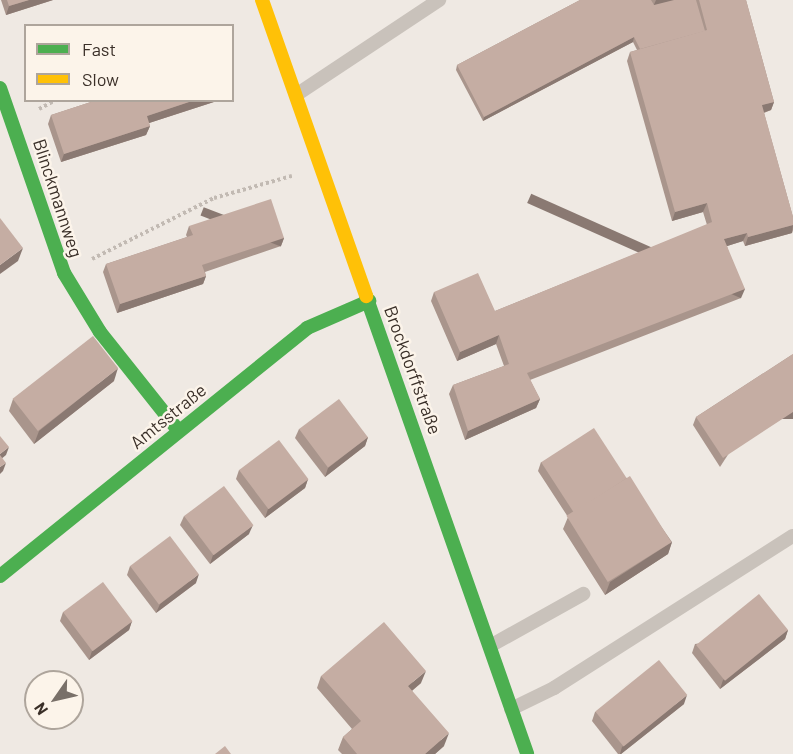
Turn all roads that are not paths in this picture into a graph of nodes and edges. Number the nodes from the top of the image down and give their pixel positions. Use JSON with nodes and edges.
{"nodes":[{"id":1,"x":262,"y":0,"type":"edge"},
{"id":2,"x":439,"y":0,"type":"edge"},
{"id":3,"x":0,"y":88,"type":"edge"},
{"id":4,"x":296,"y":95,"type":"junction"},
{"id":5,"x":369,"y":301,"type":"junction"},
{"id":6,"x":178,"y":430,"type":"junction"},
{"id":7,"x":793,"y":536,"type":"edge"},
{"id":8,"x":0,"y":576,"type":"edge"},
{"id":9,"x":583,"y":594,"type":"dead end"},
{"id":10,"x":490,"y":646,"type":"junction"},
{"id":11,"x":511,"y":709,"type":"junction"},
{"id":12,"x":527,"y":754,"type":"edge"}],
"edges":[{"from":1,"to":4,"type":"street","name":"Brockdorffstraße"},
{"from":2,"to":4,"type":"lane"},
{"from":3,"to":6,"type":"street","name":"Blinckmannweg"},
{"from":4,"to":5,"type":"street","name":"Brockdorffstraße"},
{"from":5,"to":6,"type":"street","name":"Amtsstraße"},
{"from":5,"to":10,"type":"street","name":"Brockdorffstraße"},
{"from":6,"to":8,"type":"street","name":"Amtsstraße"},
{"from":7,"to":11,"type":"lane"},
{"from":9,"to":10,"type":"lane"},
{"from":10,"to":11,"type":"street","name":"Brockdorffstraße"},
{"from":11,"to":12,"type":"street","name":"Brockdorffstraße"}]}
